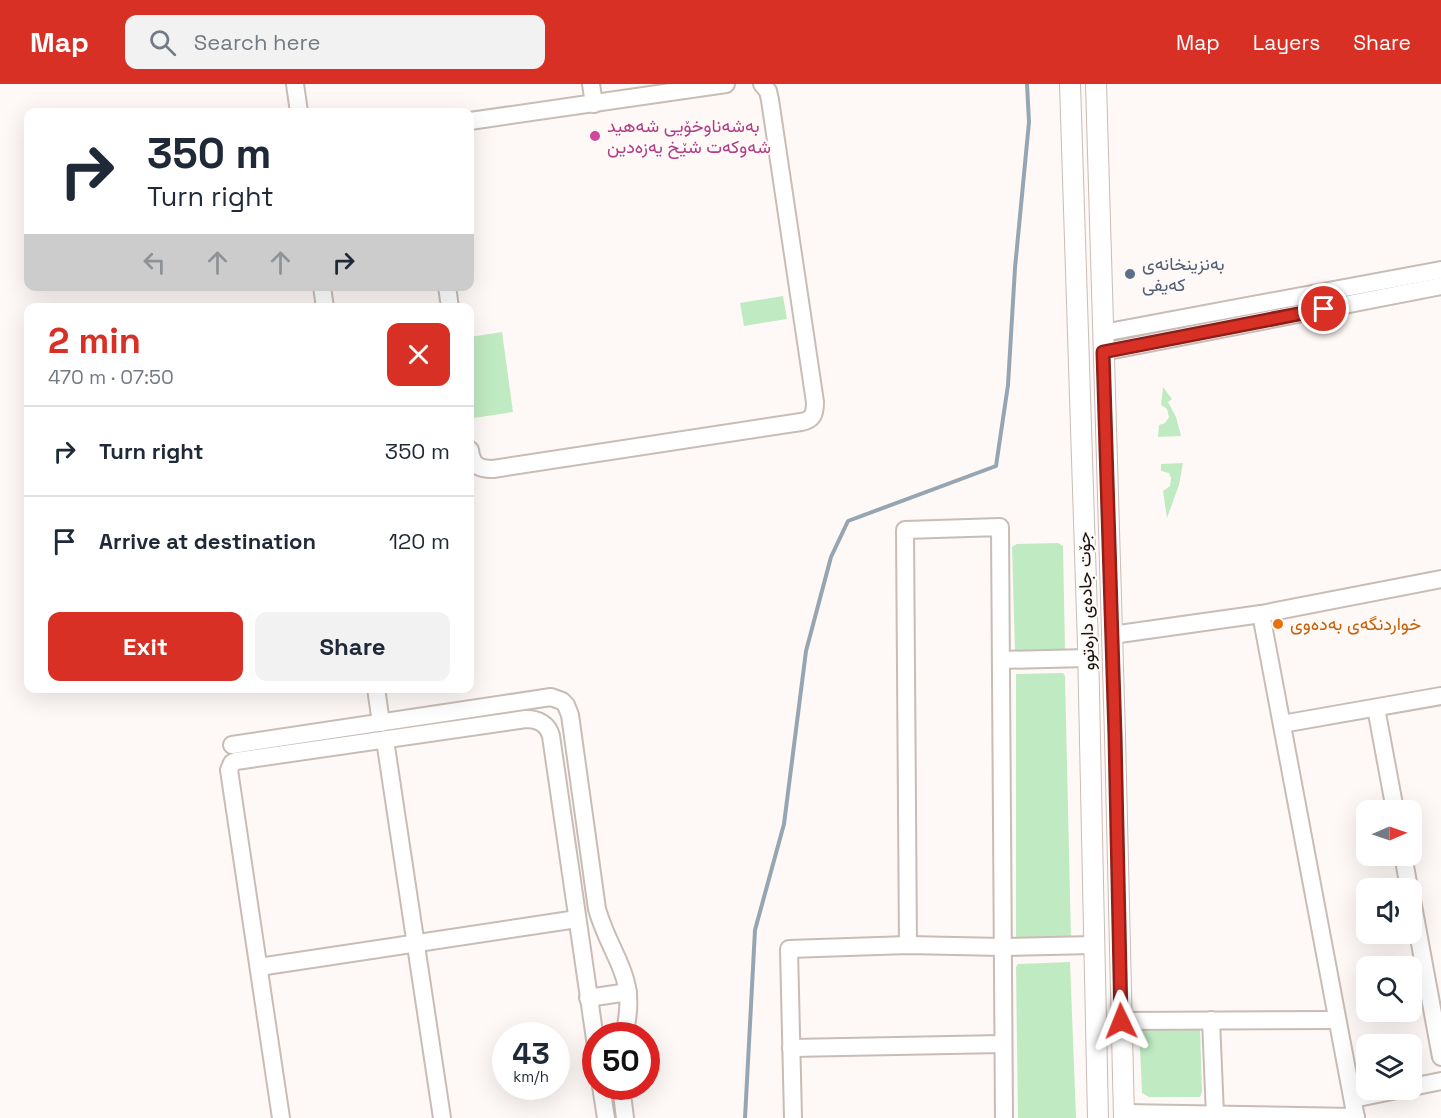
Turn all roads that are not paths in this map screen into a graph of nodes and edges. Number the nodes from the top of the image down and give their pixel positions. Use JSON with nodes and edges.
{"nodes":[{"id":1,"x":295,"y":84,"type":"edge"},
{"id":2,"x":591,"y":84,"type":"edge"},
{"id":3,"x":726,"y":84,"type":"edge"},
{"id":4,"x":762,"y":84,"type":"edge"},
{"id":5,"x":1070,"y":84,"type":"edge"},
{"id":6,"x":1096,"y":84,"type":"edge"},
{"id":7,"x":594,"y":104,"type":"junction"},
{"id":8,"x":298,"y":108,"type":"edge"},
{"id":9,"x":474,"y":119,"type":"edge"},
{"id":10,"x":1441,"y":270,"type":"edge"},
{"id":11,"x":1441,"y":286,"type":"edge"},
{"id":12,"x":1155,"y":323,"type":"junction"},
{"id":13,"x":1159,"y":341,"type":"junction"},
{"id":14,"x":1103,"y":343,"type":"junction"},
{"id":15,"x":474,"y":464,"type":"edge"},
{"id":16,"x":1441,"y":579,"type":"edge"},
{"id":17,"x":1261,"y":614,"type":"junction"},
{"id":18,"x":1112,"y":635,"type":"junction"},
{"id":19,"x":1088,"y":658,"type":"junction"},
{"id":20,"x":1001,"y":660,"type":"junction"},
{"id":21,"x":377,"y":693,"type":"edge"},
{"id":22,"x":1441,"y":696,"type":"edge"},
{"id":23,"x":1376,"y":708,"type":"junction"},
{"id":24,"x":381,"y":723,"type":"junction"},
{"id":25,"x":1282,"y":724,"type":"junction"},
{"id":26,"x":385,"y":740,"type":"junction"},
{"id":27,"x":232,"y":745,"type":"dead end"},
{"id":28,"x":1393,"y":800,"type":"edge"},
{"id":29,"x":1117,"y":825,"type":"junction"},
{"id":30,"x":1092,"y":826,"type":"junction"},
{"id":31,"x":577,"y":919,"type":"junction"},
{"id":32,"x":416,"y":943,"type":"junction"},
{"id":33,"x":1420,"y":944,"type":"edge"},
{"id":34,"x":908,"y":945,"type":"junction"},
{"id":35,"x":1094,"y":945,"type":"junction"},
{"id":36,"x":1002,"y":947,"type":"junction"},
{"id":37,"x":259,"y":967,"type":"junction"},
{"id":38,"x":628,"y":992,"type":"junction"},
{"id":39,"x":588,"y":998,"type":"junction"},
{"id":40,"x":1211,"y":1020,"type":"junction"},
{"id":41,"x":1336,"y":1020,"type":"junction"},
{"id":42,"x":1121,"y":1021,"type":"junction"},
{"id":43,"x":592,"y":1022,"type":"edge"},
{"id":44,"x":626,"y":1022,"type":"edge"},
{"id":45,"x":1002,"y":1044,"type":"junction"},
{"id":46,"x":791,"y":1048,"type":"junction"},
{"id":47,"x":1441,"y":1057,"type":"edge"},
{"id":48,"x":1441,"y":1082,"type":"edge"},
{"id":49,"x":1422,"y":1085,"type":"edge"},
{"id":50,"x":1356,"y":1098,"type":"edge"},
{"id":51,"x":1353,"y":1099,"type":"junction"},
{"id":52,"x":603,"y":1100,"type":"edge"},
{"id":53,"x":623,"y":1100,"type":"edge"},
{"id":54,"x":1215,"y":1114,"type":"junction"},
{"id":55,"x":1124,"y":1116,"type":"edge"},
{"id":56,"x":1238,"y":1116,"type":"edge"},
{"id":57,"x":1334,"y":1117,"type":"edge"},
{"id":58,"x":1356,"y":1117,"type":"edge"},
{"id":59,"x":281,"y":1118,"type":"edge"},
{"id":60,"x":441,"y":1118,"type":"edge"},
{"id":61,"x":606,"y":1118,"type":"edge"},
{"id":62,"x":625,"y":1118,"type":"edge"},
{"id":63,"x":793,"y":1118,"type":"edge"},
{"id":64,"x":1004,"y":1118,"type":"edge"},
{"id":65,"x":1098,"y":1118,"type":"edge"}],
"edges":[{"from":1,"to":8,"type":"street"},
{"from":2,"to":7,"type":"street"},
{"from":3,"to":7,"type":"street"},
{"from":4,"to":15,"type":"street"},
{"from":5,"to":19,"type":"main road","name":"جۆت جادەی دارەتوو"},
{"from":6,"to":14,"type":"main road","name":"جۆت جادەی دارەتوو"},
{"from":7,"to":9,"type":"street"},
{"from":10,"to":12,"type":"street"},
{"from":11,"to":13,"type":"street"},
{"from":12,"to":13,"type":"street"},
{"from":12,"to":14,"type":"street"},
{"from":13,"to":14,"type":"street"},
{"from":14,"to":18,"type":"main road","name":"جۆت جادەی دارەتوو"},
{"from":16,"to":17,"type":"street"},
{"from":17,"to":18,"type":"street"},
{"from":17,"to":25,"type":"street"},
{"from":18,"to":29,"type":"main road","name":"جۆت جادەی دارەتوو"},
{"from":19,"to":20,"type":"street"},
{"from":19,"to":30,"type":"main road","name":"جۆت جادەی دارەتوو"},
{"from":20,"to":34,"type":"street"},
{"from":20,"to":36,"type":"street"},
{"from":21,"to":24,"type":"street"},
{"from":22,"to":23,"type":"street"},
{"from":23,"to":25,"type":"street"},
{"from":23,"to":28,"type":"street"},
{"from":24,"to":27,"type":"street"},
{"from":24,"to":38,"type":"street"},
{"from":25,"to":41,"type":"street"},
{"from":26,"to":31,"type":"street"},
{"from":26,"to":32,"type":"street"},
{"from":26,"to":37,"type":"street"},
{"from":29,"to":30,"type":"main road"},
{"from":29,"to":42,"type":"main road","name":"جۆت جادەی دارەتوو"},
{"from":30,"to":35,"type":"main road","name":"جۆت جادەی دارەتوو"},
{"from":31,"to":32,"type":"street"},
{"from":31,"to":39,"type":"street"},
{"from":32,"to":37,"type":"street"},
{"from":32,"to":60,"type":"street"},
{"from":33,"to":47,"type":"street"},
{"from":34,"to":36,"type":"street"},
{"from":34,"to":46,"type":"street"},
{"from":35,"to":36,"type":"street"},
{"from":35,"to":65,"type":"main road","name":"جۆت جادەی دارەتوو"},
{"from":36,"to":45,"type":"street"},
{"from":37,"to":59,"type":"street"},
{"from":38,"to":39,"type":"street"},
{"from":38,"to":44,"type":"street"},
{"from":39,"to":43,"type":"street"},
{"from":40,"to":41,"type":"street"},
{"from":40,"to":42,"type":"street"},
{"from":40,"to":54,"type":"street"},
{"from":41,"to":51,"type":"street"},
{"from":42,"to":55,"type":"main road","name":"جۆت جادەی دارەتوو"},
{"from":45,"to":46,"type":"street"},
{"from":45,"to":64,"type":"street"},
{"from":46,"to":63,"type":"street"},
{"from":48,"to":49,"type":"street"},
{"from":50,"to":51,"type":"street"},
{"from":51,"to":58,"type":"street"},
{"from":52,"to":61,"type":"street"},
{"from":53,"to":62,"type":"street"},
{"from":54,"to":55,"type":"street"},
{"from":54,"to":56,"type":"street"},
{"from":56,"to":57,"type":"street"},
{"from":57,"to":58,"type":"street"}]}
